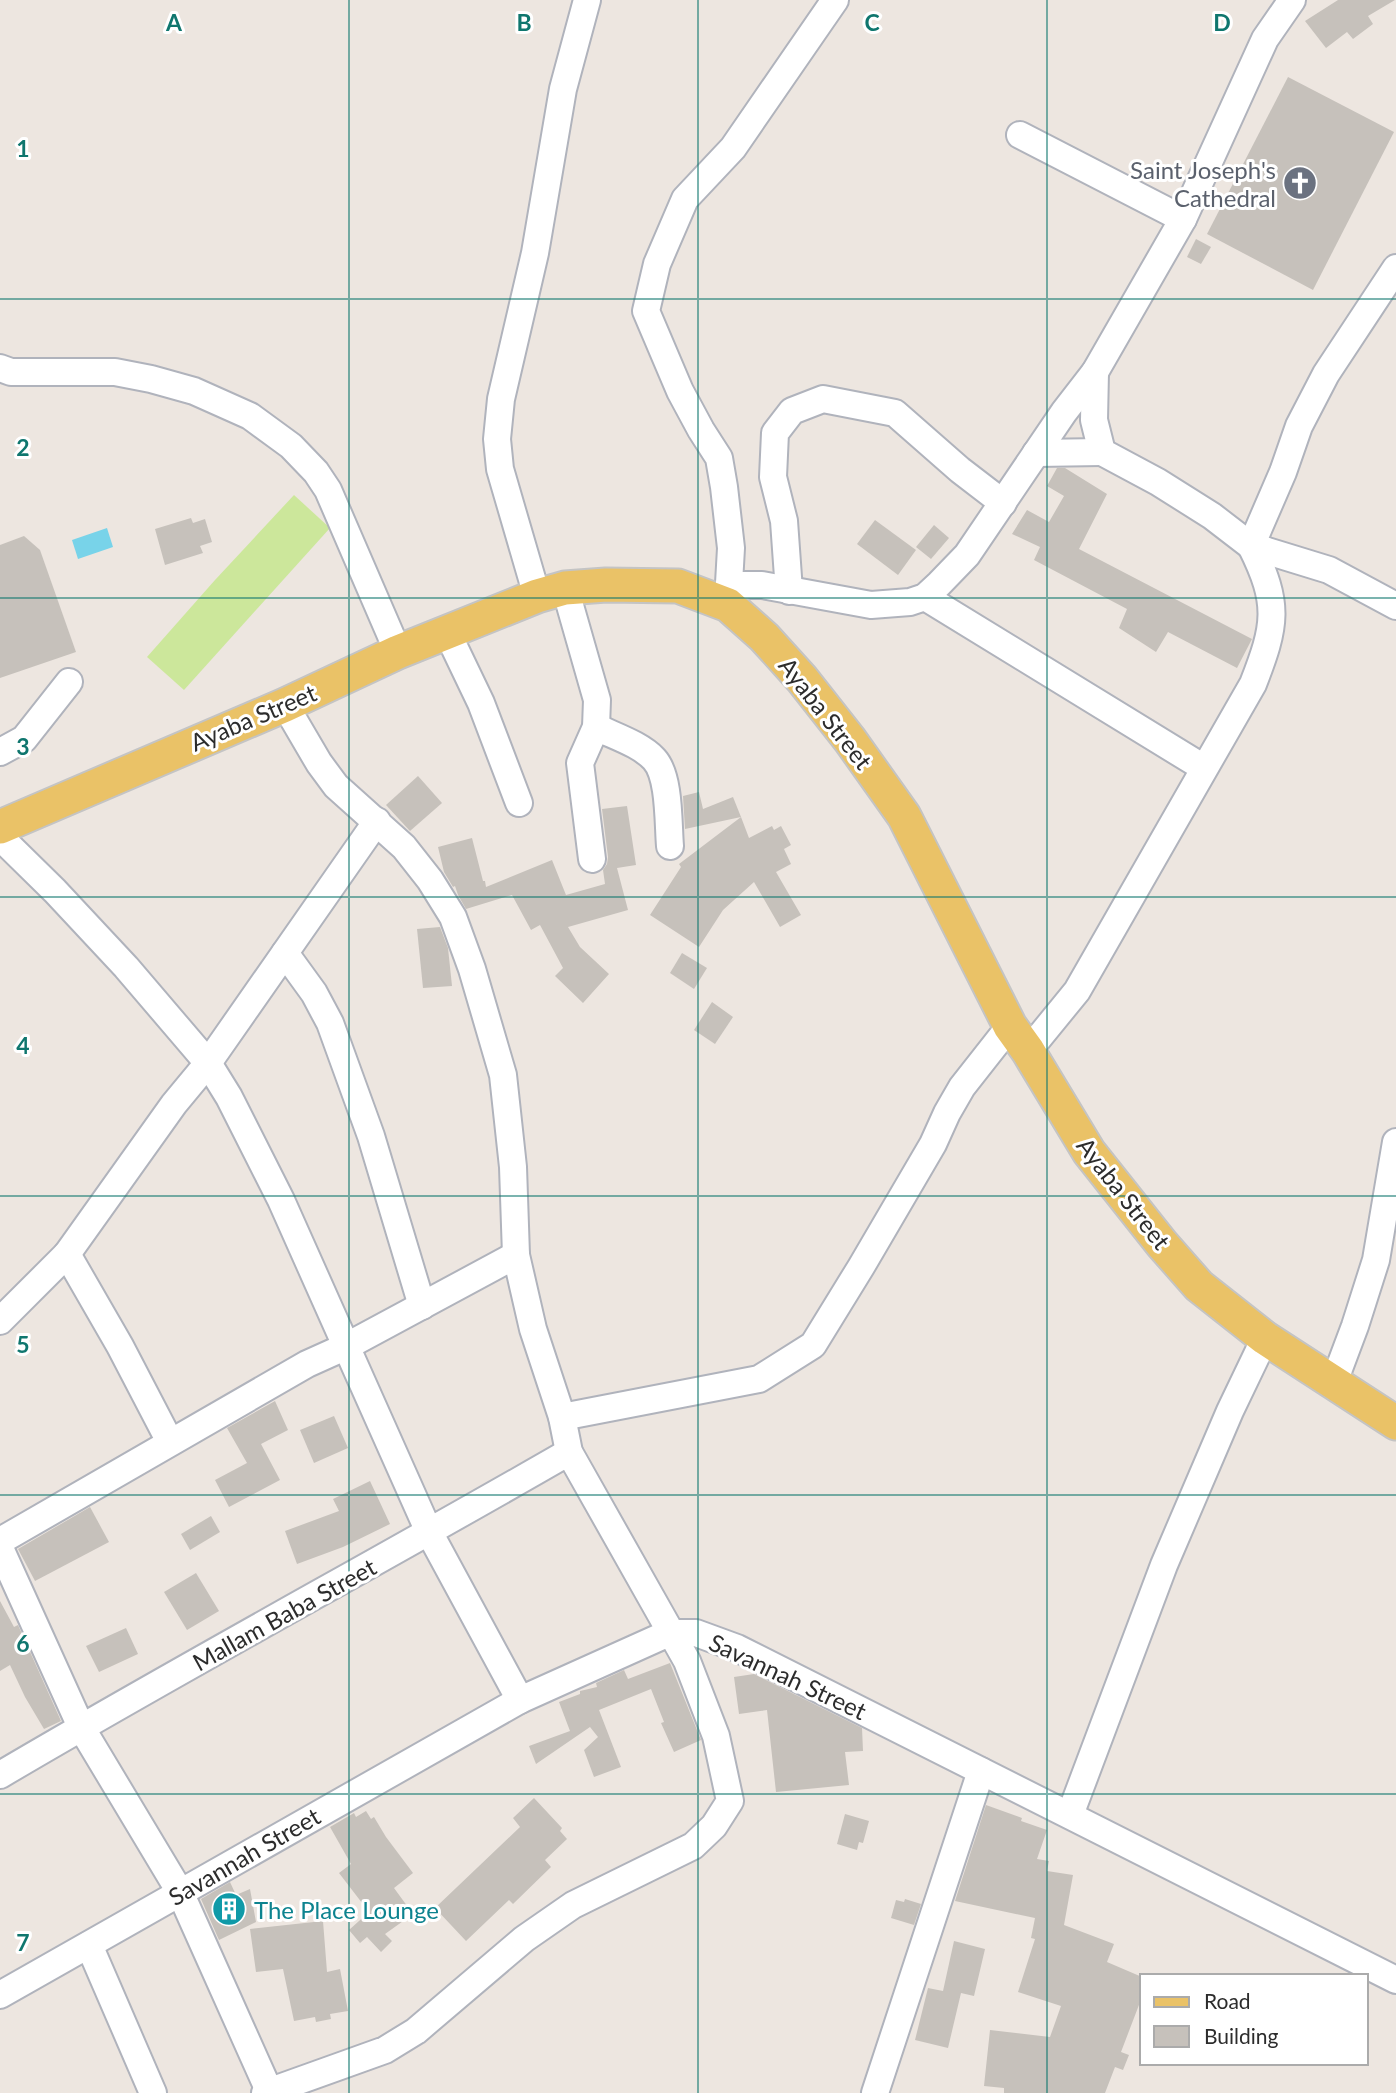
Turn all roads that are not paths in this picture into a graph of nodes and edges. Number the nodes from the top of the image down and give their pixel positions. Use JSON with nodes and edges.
{"nodes":[{"id":1,"x":587,"y":0,"type":"edge"},
{"id":2,"x":835,"y":0,"type":"edge"},
{"id":3,"x":1292,"y":0,"type":"edge"},
{"id":4,"x":1020,"y":135,"type":"dead end"},
{"id":5,"x":1184,"y":219,"type":"junction"},
{"id":6,"x":1396,"y":268,"type":"edge"},
{"id":7,"x":0,"y":368,"type":"edge"},
{"id":8,"x":1095,"y":372,"type":"junction"},
{"id":9,"x":1102,"y":452,"type":"junction"},
{"id":10,"x":1036,"y":453,"type":"junction"},
{"id":11,"x":1003,"y":503,"type":"junction"},
{"id":12,"x":1251,"y":546,"type":"junction"},
{"id":13,"x":789,"y":591,"type":"junction"},
{"id":14,"x":551,"y":592,"type":"junction"},
{"id":15,"x":728,"y":595,"type":"junction"},
{"id":16,"x":925,"y":597,"type":"junction"},
{"id":17,"x":1396,"y":606,"type":"edge"},
{"id":18,"x":447,"y":632,"type":"junction"},
{"id":19,"x":398,"y":652,"type":"junction"},
{"id":20,"x":68,"y":682,"type":"dead end"},
{"id":21,"x":285,"y":705,"type":"junction"},
{"id":22,"x":596,"y":727,"type":"junction"},
{"id":23,"x":0,"y":752,"type":"edge"},
{"id":24,"x":1204,"y":768,"type":"junction"},
{"id":25,"x":519,"y":803,"type":"dead end"},
{"id":26,"x":377,"y":821,"type":"junction"},
{"id":27,"x":0,"y":827,"type":"edge"},
{"id":28,"x":0,"y":837,"type":"edge"},
{"id":29,"x":670,"y":846,"type":"dead end"},
{"id":30,"x":592,"y":859,"type":"dead end"},
{"id":31,"x":285,"y":953,"type":"junction"},
{"id":32,"x":1019,"y":1039,"type":"junction"},
{"id":33,"x":208,"y":1063,"type":"junction"},
{"id":34,"x":1396,"y":1142,"type":"edge"},
{"id":35,"x":67,"y":1254,"type":"junction"},
{"id":36,"x":516,"y":1255,"type":"junction"},
{"id":37,"x":422,"y":1306,"type":"junction"},
{"id":38,"x":0,"y":1321,"type":"edge"},
{"id":39,"x":1265,"y":1338,"type":"junction"},
{"id":40,"x":346,"y":1346,"type":"junction"},
{"id":41,"x":1335,"y":1382,"type":"junction"},
{"id":42,"x":562,"y":1417,"type":"junction"},
{"id":43,"x":1396,"y":1423,"type":"edge"},
{"id":44,"x":170,"y":1442,"type":"junction"},
{"id":45,"x":569,"y":1452,"type":"junction"},
{"id":46,"x":429,"y":1532,"type":"junction"},
{"id":47,"x":0,"y":1541,"type":"edge"},
{"id":48,"x":0,"y":1548,"type":"edge"},
{"id":49,"x":669,"y":1633,"type":"junction"},
{"id":50,"x":520,"y":1700,"type":"junction"},
{"id":51,"x":81,"y":1727,"type":"junction"},
{"id":52,"x":981,"y":1771,"type":"junction"},
{"id":53,"x":0,"y":1775,"type":"edge"},
{"id":54,"x":1070,"y":1815,"type":"junction"},
{"id":55,"x":180,"y":1892,"type":"junction"},
{"id":56,"x":89,"y":1945,"type":"junction"},
{"id":57,"x":1396,"y":1980,"type":"edge"},
{"id":58,"x":0,"y":1996,"type":"edge"},
{"id":59,"x":268,"y":2092,"type":"edge"},
{"id":60,"x":153,"y":2093,"type":"edge"},
{"id":61,"x":875,"y":2093,"type":"edge"}],
"edges":[{"from":1,"to":14,"type":"street"},
{"from":2,"to":15,"type":"street"},
{"from":3,"to":5,"type":"street"},
{"from":4,"to":5,"type":"street"},
{"from":5,"to":8,"type":"street"},
{"from":6,"to":12,"type":"street"},
{"from":7,"to":19,"type":"street"},
{"from":8,"to":9,"type":"street"},
{"from":8,"to":10,"type":"street"},
{"from":9,"to":10,"type":"street"},
{"from":9,"to":12,"type":"street"},
{"from":10,"to":11,"type":"street"},
{"from":11,"to":13,"type":"street"},
{"from":11,"to":16,"type":"street"},
{"from":12,"to":17,"type":"street"},
{"from":12,"to":24,"type":"street"},
{"from":13,"to":15,"type":"street"},
{"from":13,"to":16,"type":"street"},
{"from":14,"to":15,"type":"main road","name":"Ayaba Street"},
{"from":14,"to":18,"type":"main road","name":"Ayaba Street"},
{"from":14,"to":22,"type":"street"},
{"from":15,"to":32,"type":"main road","name":"Ayaba Street"},
{"from":16,"to":24,"type":"street"},
{"from":18,"to":19,"type":"main road","name":"Ayaba Street"},
{"from":18,"to":25,"type":"street"},
{"from":19,"to":21,"type":"main road","name":"Ayaba Street"},
{"from":20,"to":23,"type":"street"},
{"from":21,"to":26,"type":"street"},
{"from":21,"to":27,"type":"main road","name":"Ayaba Street"},
{"from":22,"to":29,"type":"street"},
{"from":22,"to":30,"type":"street"},
{"from":24,"to":32,"type":"street"},
{"from":26,"to":31,"type":"street"},
{"from":26,"to":36,"type":"street"},
{"from":28,"to":33,"type":"street"},
{"from":31,"to":33,"type":"street"},
{"from":31,"to":37,"type":"street"},
{"from":32,"to":39,"type":"main road","name":"Ayaba Street"},
{"from":32,"to":42,"type":"street"},
{"from":33,"to":35,"type":"street"},
{"from":33,"to":40,"type":"street"},
{"from":34,"to":41,"type":"street"},
{"from":35,"to":38,"type":"street"},
{"from":35,"to":44,"type":"street"},
{"from":36,"to":37,"type":"street"},
{"from":36,"to":42,"type":"street"},
{"from":37,"to":40,"type":"street"},
{"from":39,"to":41,"type":"main road","name":"Ayaba Street"},
{"from":39,"to":54,"type":"street"},
{"from":40,"to":44,"type":"street"},
{"from":40,"to":46,"type":"street"},
{"from":41,"to":43,"type":"main road","name":"Ayaba Street"},
{"from":42,"to":45,"type":"street"},
{"from":44,"to":47,"type":"street"},
{"from":45,"to":46,"type":"street","name":"Mallam Baba Street"},
{"from":45,"to":49,"type":"street"},
{"from":46,"to":50,"type":"street"},
{"from":46,"to":51,"type":"street","name":"Mallam Baba Street"},
{"from":48,"to":51,"type":"street"},
{"from":49,"to":50,"type":"street","name":"Savannah Street"},
{"from":49,"to":52,"type":"street","name":"Savannah Street"},
{"from":49,"to":59,"type":"street"},
{"from":50,"to":55,"type":"street","name":"Savannah Street"},
{"from":51,"to":53,"type":"street","name":"Mallam Baba Street"},
{"from":51,"to":55,"type":"street"},
{"from":52,"to":54,"type":"street","name":"Savannah Street"},
{"from":52,"to":61,"type":"street"},
{"from":54,"to":57,"type":"street","name":"Savannah Street"},
{"from":55,"to":56,"type":"street","name":"Savannah Street"},
{"from":55,"to":59,"type":"street"},
{"from":56,"to":58,"type":"street","name":"Savannah Street"},
{"from":56,"to":60,"type":"street"}]}
